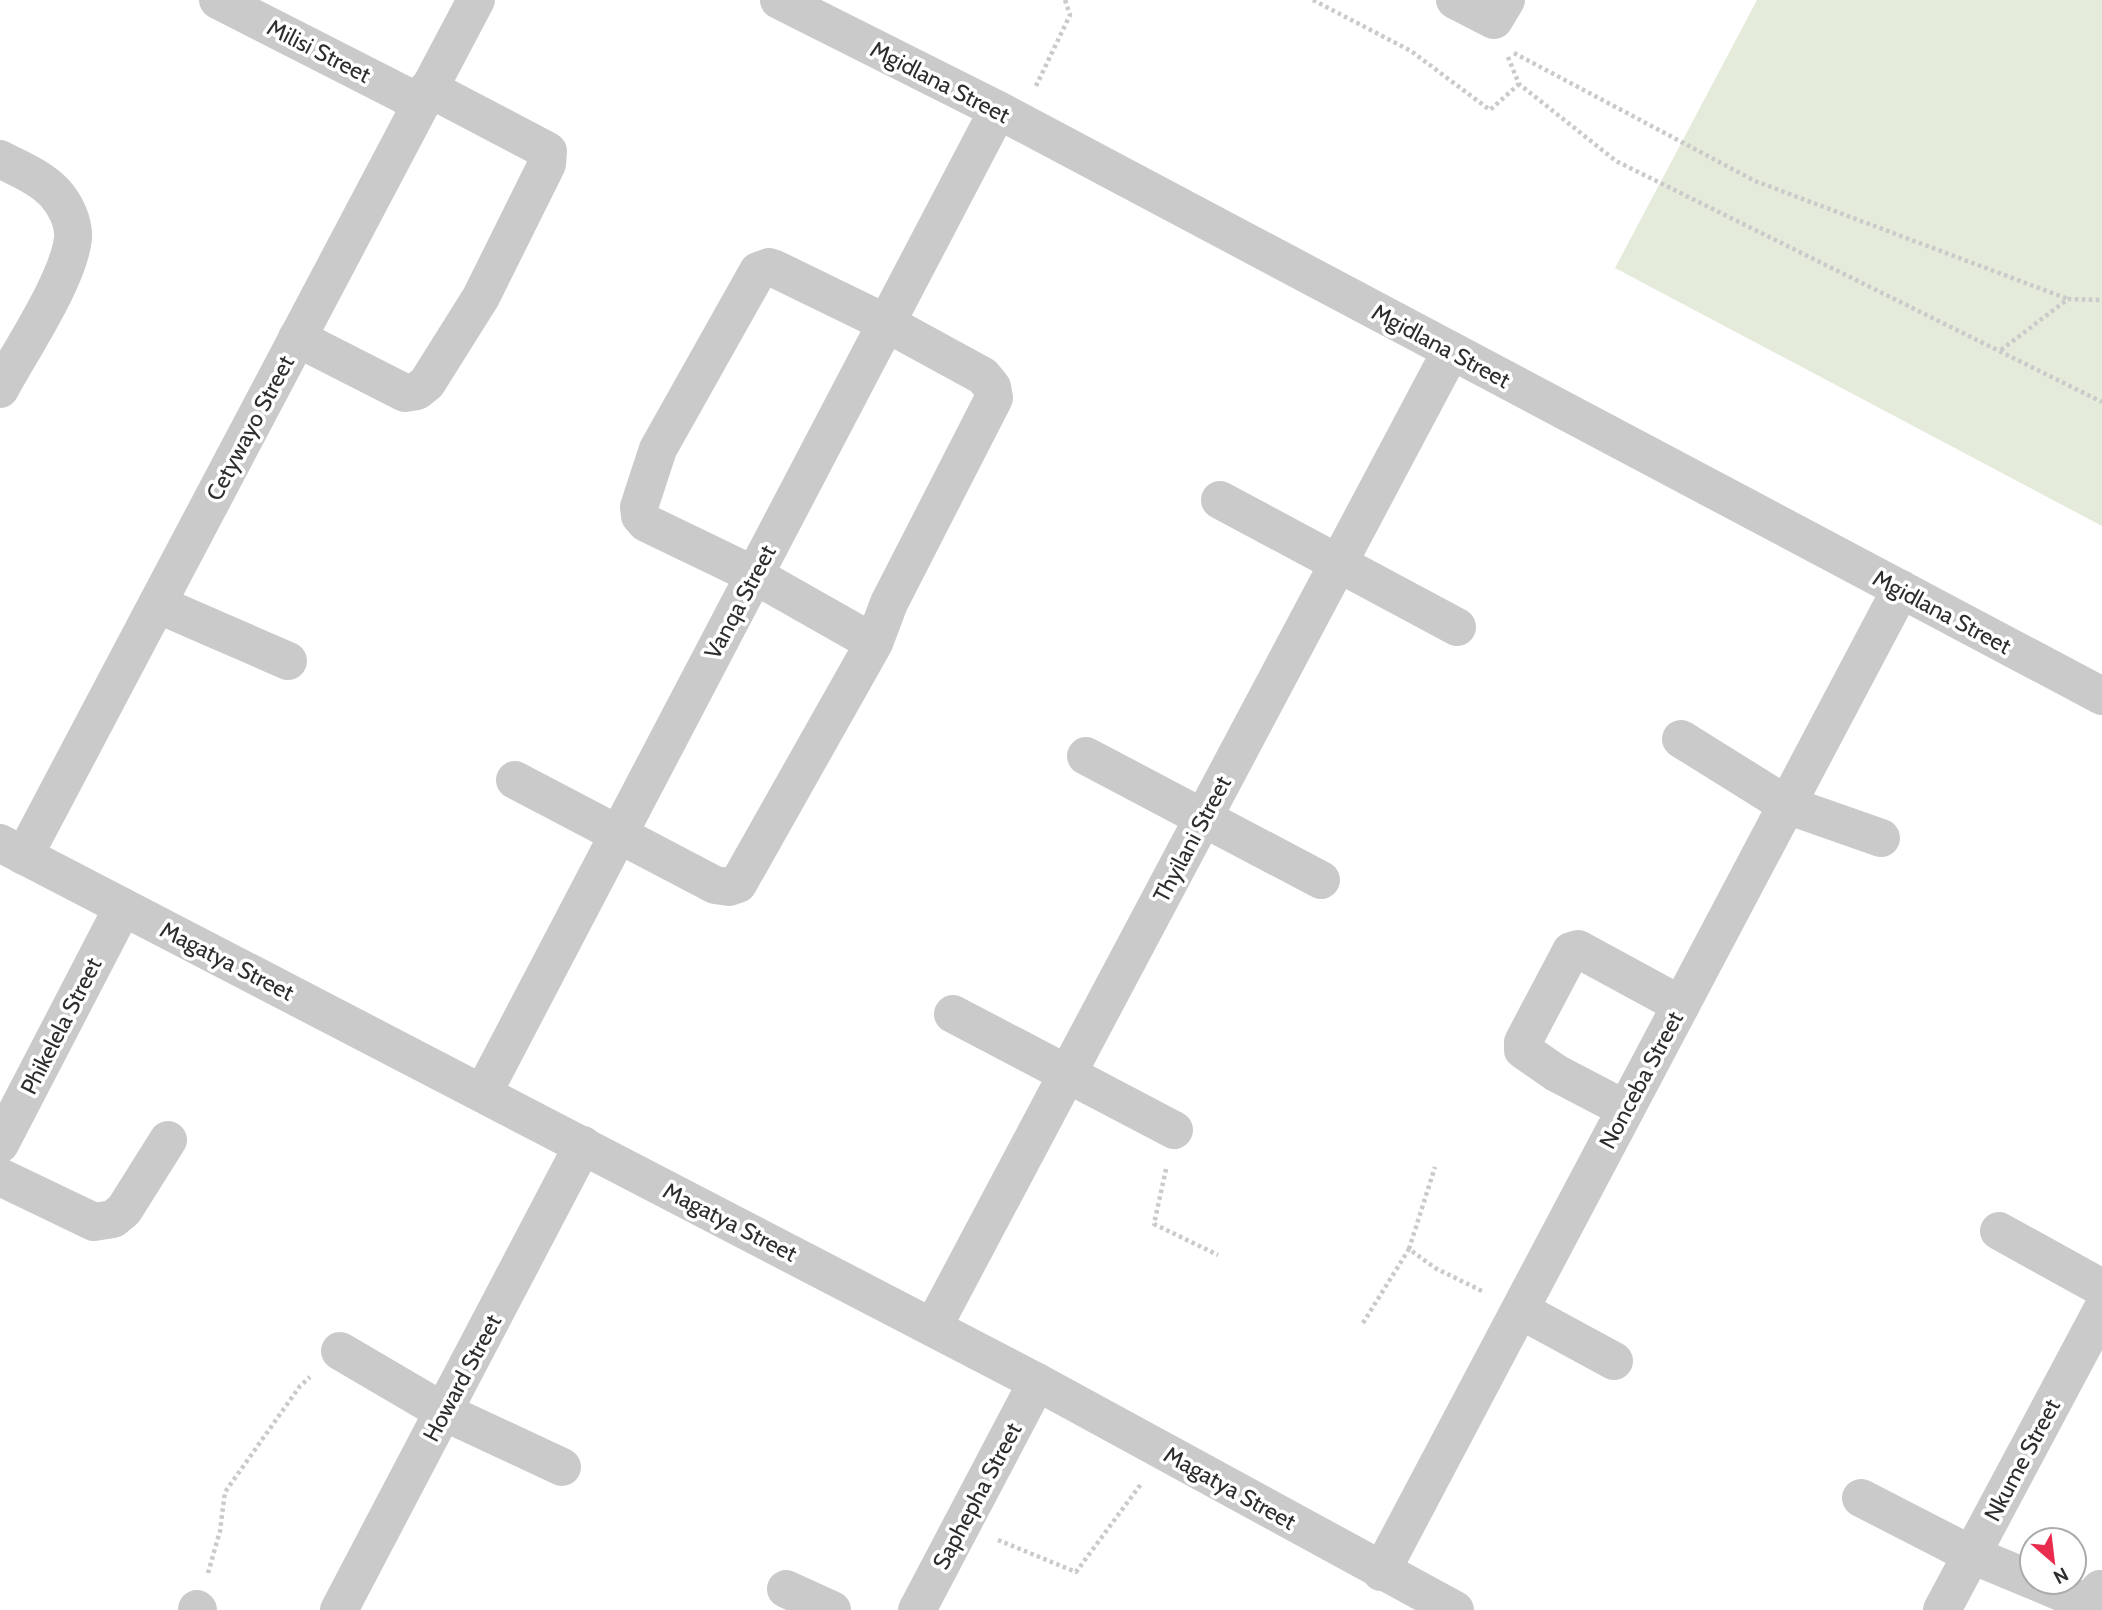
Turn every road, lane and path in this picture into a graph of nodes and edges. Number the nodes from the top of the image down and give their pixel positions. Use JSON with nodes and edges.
{"nodes":[{"id":1,"x":218,"y":0,"type":"edge"},
{"id":2,"x":476,"y":0,"type":"edge"},
{"id":3,"x":779,"y":0,"type":"edge"},
{"id":4,"x":1065,"y":0,"type":"edge"},
{"id":5,"x":1313,"y":0,"type":"edge"},
{"id":6,"x":1455,"y":0,"type":"edge"},
{"id":7,"x":1506,"y":0,"type":"edge"},
{"id":8,"x":1518,"y":84,"type":"junction"},
{"id":9,"x":424,"y":96,"type":"junction"},
{"id":10,"x":998,"y":110,"type":"junction"},
{"id":11,"x":0,"y":159,"type":"edge"},
{"id":12,"x":2068,"y":299,"type":"junction"},
{"id":13,"x":2102,"y":300,"type":"edge"},
{"id":14,"x":886,"y":323,"type":"junction"},
{"id":15,"x":297,"y":338,"type":"junction"},
{"id":16,"x":2001,"y":350,"type":"junction"},
{"id":17,"x":1451,"y":351,"type":"junction"},
{"id":18,"x":0,"y":389,"type":"edge"},
{"id":19,"x":2102,"y":402,"type":"edge"},
{"id":20,"x":1220,"y":500,"type":"dead end"},
{"id":21,"x":1338,"y":565,"type":"junction"},
{"id":22,"x":754,"y":575,"type":"junction"},
{"id":23,"x":1901,"y":590,"type":"junction"},
{"id":24,"x":157,"y":604,"type":"junction"},
{"id":25,"x":1457,"y":627,"type":"dead end"},
{"id":26,"x":874,"y":643,"type":"junction"},
{"id":27,"x":288,"y":661,"type":"dead end"},
{"id":28,"x":2102,"y":696,"type":"edge"},
{"id":29,"x":1681,"y":739,"type":"dead end"},
{"id":30,"x":1086,"y":757,"type":"dead end"},
{"id":31,"x":515,"y":780,"type":"dead end"},
{"id":32,"x":1787,"y":805,"type":"junction"},
{"id":33,"x":1203,"y":818,"type":"junction"},
{"id":34,"x":619,"y":832,"type":"junction"},
{"id":35,"x":1881,"y":838,"type":"dead end"},
{"id":36,"x":12,"y":850,"type":"edge"},
{"id":37,"x":1321,"y":880,"type":"dead end"},
{"id":38,"x":122,"y":907,"type":"junction"},
{"id":39,"x":1681,"y":1004,"type":"junction"},
{"id":40,"x":953,"y":1014,"type":"dead end"},
{"id":41,"x":1068,"y":1075,"type":"junction"},
{"id":42,"x":483,"y":1093,"type":"junction"},
{"id":43,"x":1625,"y":1109,"type":"junction"},
{"id":44,"x":1174,"y":1130,"type":"joint"},
{"id":45,"x":168,"y":1140,"type":"dead end"},
{"id":46,"x":0,"y":1144,"type":"edge"},
{"id":47,"x":583,"y":1145,"type":"junction"},
{"id":48,"x":1435,"y":1167,"type":"dead end"},
{"id":49,"x":0,"y":1177,"type":"edge"},
{"id":50,"x":1998,"y":1231,"type":"dead end"},
{"id":51,"x":1409,"y":1248,"type":"junction"},
{"id":52,"x":1218,"y":1255,"type":"dead end"},
{"id":53,"x":2102,"y":1288,"type":"edge"},
{"id":54,"x":1520,"y":1310,"type":"junction"},
{"id":55,"x":2102,"y":1310,"type":"edge"},
{"id":56,"x":1363,"y":1323,"type":"dead end"},
{"id":57,"x":933,"y":1327,"type":"junction"},
{"id":58,"x":340,"y":1351,"type":"joint"},
{"id":59,"x":1614,"y":1361,"type":"dead end"},
{"id":60,"x":1037,"y":1382,"type":"junction"},
{"id":61,"x":444,"y":1412,"type":"junction"},
{"id":62,"x":1165,"y":1452,"type":"junction"},
{"id":63,"x":562,"y":1467,"type":"dead end"},
{"id":64,"x":1861,"y":1498,"type":"dead end"},
{"id":65,"x":962,"y":1525,"type":"junction"},
{"id":66,"x":1972,"y":1555,"type":"junction"},
{"id":67,"x":1381,"y":1572,"type":"junction"},
{"id":68,"x":2018,"y":1574,"type":"edge"},
{"id":69,"x":786,"y":1589,"type":"dead end"},
{"id":70,"x":2100,"y":1590,"type":"edge"},
{"id":71,"x":2070,"y":1596,"type":"edge"},
{"id":72,"x":198,"y":1610,"type":"edge"},
{"id":73,"x":340,"y":1610,"type":"edge"},
{"id":74,"x":832,"y":1610,"type":"edge"},
{"id":75,"x":917,"y":1610,"type":"edge"},
{"id":76,"x":1455,"y":1610,"type":"edge"},
{"id":77,"x":1942,"y":1610,"type":"edge"}],
"edges":[{"from":1,"to":9,"type":"street","name":"Milisi Street"},
{"from":2,"to":9,"type":"street","name":"Cetywayo Street"},
{"from":3,"to":10,"type":"street","name":"Mgidlana Street"},
{"from":4,"to":10,"type":"path"},
{"from":5,"to":8,"type":"path"},
{"from":6,"to":7,"type":"street"},
{"from":8,"to":12,"type":"path"},
{"from":8,"to":16,"type":"path"},
{"from":9,"to":15,"type":"street","name":"Cetywayo Street"},
{"from":9,"to":15,"type":"street","name":"Milisi Street"},
{"from":10,"to":14,"type":"street","name":"Vanqa Street"},
{"from":10,"to":17,"type":"street","name":"Mgidlana Street"},
{"from":11,"to":18,"type":"street"},
{"from":12,"to":13,"type":"path"},
{"from":12,"to":16,"type":"path"},
{"from":14,"to":22,"type":"street","name":"Vanqa Street"},
{"from":14,"to":22,"type":"street"},
{"from":14,"to":26,"type":"street"},
{"from":15,"to":24,"type":"street","name":"Cetywayo Street"},
{"from":16,"to":19,"type":"path"},
{"from":17,"to":21,"type":"street","name":"Thyilani Street"},
{"from":17,"to":23,"type":"street","name":"Mgidlana Street"},
{"from":20,"to":21,"type":"street"},
{"from":21,"to":25,"type":"street"},
{"from":21,"to":33,"type":"street","name":"Thyilani Street"},
{"from":22,"to":26,"type":"street"},
{"from":22,"to":34,"type":"street","name":"Vanqa Street"},
{"from":23,"to":28,"type":"street","name":"Mgidlana Street"},
{"from":23,"to":32,"type":"street","name":"Nonceba Street"},
{"from":24,"to":27,"type":"street"},
{"from":24,"to":36,"type":"street","name":"Cetywayo Street"},
{"from":26,"to":34,"type":"street"},
{"from":29,"to":32,"type":"street"},
{"from":30,"to":33,"type":"street"},
{"from":31,"to":34,"type":"street"},
{"from":32,"to":35,"type":"street"},
{"from":32,"to":39,"type":"street","name":"Nonceba Street"},
{"from":33,"to":37,"type":"street"},
{"from":33,"to":41,"type":"street","name":"Thyilani Street"},
{"from":34,"to":42,"type":"street","name":"Vanqa Street"},
{"from":36,"to":38,"type":"street","name":"Magatya Street"},
{"from":38,"to":42,"type":"street","name":"Magatya Street"},
{"from":38,"to":46,"type":"street","name":"Phikelela Street"},
{"from":39,"to":43,"type":"street","name":"Nonceba Street"},
{"from":39,"to":43,"type":"street"},
{"from":40,"to":41,"type":"street"},
{"from":41,"to":44,"type":"street"},
{"from":41,"to":57,"type":"street","name":"Thyilani Street"},
{"from":42,"to":47,"type":"street","name":"Magatya Street"},
{"from":43,"to":54,"type":"street","name":"Nonceba Street"},
{"from":44,"to":52,"type":"path"},
{"from":45,"to":49,"type":"street"},
{"from":47,"to":57,"type":"street","name":"Magatya Street"},
{"from":47,"to":61,"type":"street","name":"Howard Street"},
{"from":48,"to":51,"type":"path"},
{"from":50,"to":53,"type":"street"},
{"from":51,"to":54,"type":"path"},
{"from":51,"to":56,"type":"path"},
{"from":54,"to":59,"type":"street"},
{"from":54,"to":67,"type":"street","name":"Nonceba Street"},
{"from":55,"to":66,"type":"street","name":"Nkume Street"},
{"from":57,"to":60,"type":"street","name":"Magatya Street"},
{"from":58,"to":61,"type":"street"},
{"from":58,"to":72,"type":"path"},
{"from":60,"to":62,"type":"street","name":"Magatya Street"},
{"from":60,"to":65,"type":"street","name":"Saphepha Street"},
{"from":61,"to":63,"type":"street"},
{"from":61,"to":73,"type":"street","name":"Howard Street"},
{"from":62,"to":65,"type":"path"},
{"from":62,"to":67,"type":"street","name":"Magatya Street"},
{"from":64,"to":66,"type":"street"},
{"from":65,"to":75,"type":"street","name":"Saphepha Street"},
{"from":66,"to":68,"type":"street"},
{"from":66,"to":77,"type":"street","name":"Nkume Street"},
{"from":67,"to":76,"type":"street","name":"Magatya Street"},
{"from":69,"to":74,"type":"street"},
{"from":70,"to":71,"type":"street"}]}
